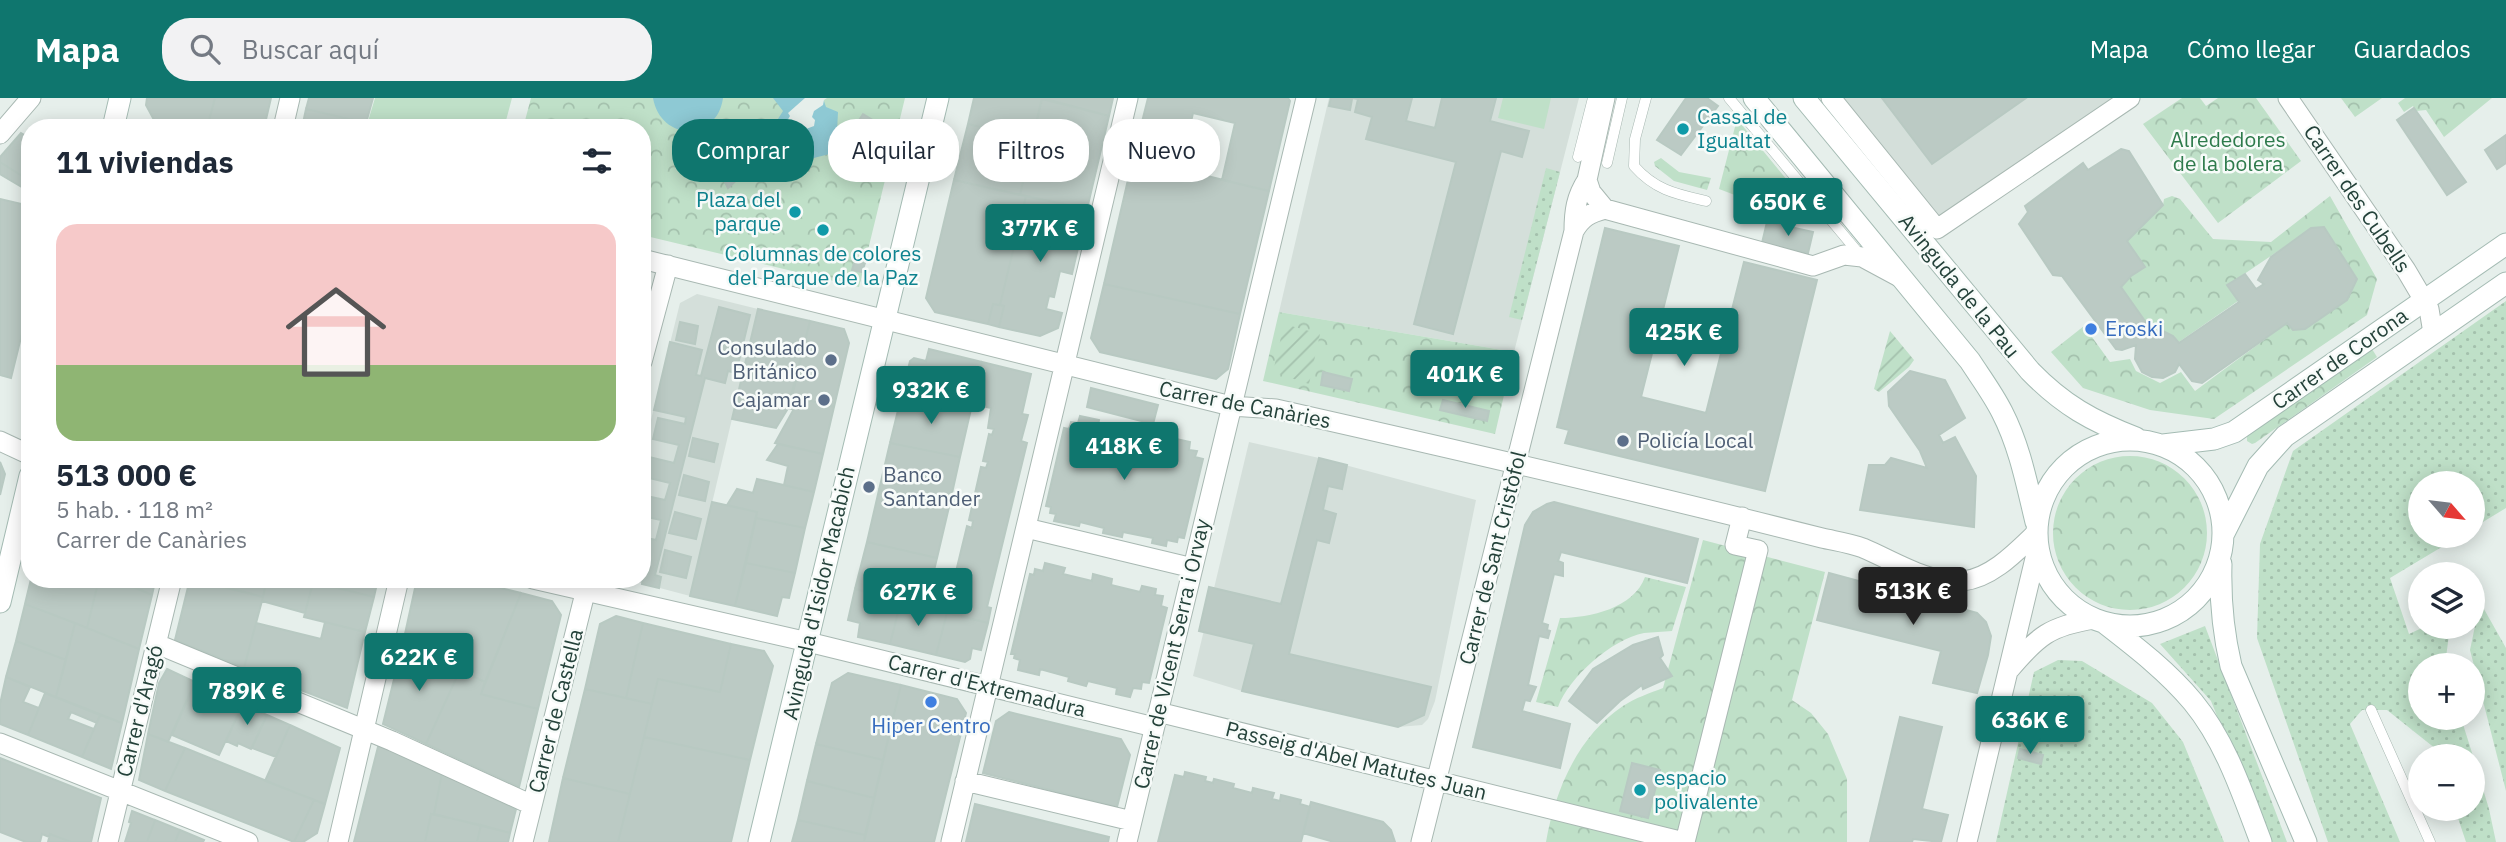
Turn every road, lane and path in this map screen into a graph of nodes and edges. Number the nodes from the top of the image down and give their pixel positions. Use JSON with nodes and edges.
{"nodes":[{"id":1,"x":31,"y":98,"type":"edge"},
{"id":2,"x":120,"y":98,"type":"edge"},
{"id":3,"x":290,"y":98,"type":"edge"},
{"id":4,"x":939,"y":98,"type":"edge"},
{"id":5,"x":1128,"y":98,"type":"edge"},
{"id":6,"x":1306,"y":98,"type":"edge"},
{"id":7,"x":1593,"y":98,"type":"edge"},
{"id":8,"x":1605,"y":98,"type":"edge"},
{"id":9,"x":1622,"y":98,"type":"edge"},
{"id":10,"x":1646,"y":98,"type":"edge"},
{"id":11,"x":1730,"y":98,"type":"edge"},
{"id":12,"x":1754,"y":98,"type":"edge"},
{"id":13,"x":1804,"y":98,"type":"edge"},
{"id":14,"x":1831,"y":98,"type":"edge"},
{"id":15,"x":2130,"y":98,"type":"edge"},
{"id":16,"x":2288,"y":98,"type":"edge"},
{"id":17,"x":115,"y":119,"type":"edge"},
{"id":18,"x":285,"y":119,"type":"edge"},
{"id":19,"x":0,"y":134,"type":"edge"},
{"id":20,"x":1578,"y":156,"type":"dead end"},
{"id":21,"x":1607,"y":163,"type":"dead end"},
{"id":22,"x":1587,"y":180,"type":"junction"},
{"id":23,"x":1706,"y":201,"type":"dead end"},
{"id":24,"x":1605,"y":209,"type":"junction"},
{"id":25,"x":1574,"y":231,"type":"junction"},
{"id":26,"x":2506,"y":244,"type":"edge"},
{"id":27,"x":1862,"y":257,"type":"junction"},
{"id":28,"x":651,"y":261,"type":"edge"},
{"id":29,"x":668,"y":265,"type":"junction"},
{"id":30,"x":1902,"y":279,"type":"junction"},
{"id":31,"x":2506,"y":283,"type":"edge"},
{"id":32,"x":651,"y":300,"type":"edge"},
{"id":33,"x":2425,"y":300,"type":"junction"},
{"id":34,"x":885,"y":319,"type":"junction"},
{"id":35,"x":2433,"y":333,"type":"junction"},
{"id":36,"x":1064,"y":365,"type":"junction"},
{"id":37,"x":1231,"y":406,"type":"junction"},
{"id":38,"x":2141,"y":440,"type":"junction"},
{"id":39,"x":0,"y":441,"type":"edge"},
{"id":40,"x":2162,"y":445,"type":"junction"},
{"id":41,"x":21,"y":451,"type":"edge"},
{"id":42,"x":1516,"y":464,"type":"junction"},
{"id":43,"x":21,"y":514,"type":"edge"},
{"id":44,"x":1742,"y":517,"type":"junction"},
{"id":45,"x":1026,"y":528,"type":"junction"},
{"id":46,"x":2037,"y":534,"type":"junction"},
{"id":47,"x":2222,"y":540,"type":"junction"},
{"id":48,"x":1193,"y":568,"type":"junction"},
{"id":49,"x":170,"y":588,"type":"edge"},
{"id":50,"x":397,"y":588,"type":"edge"},
{"id":51,"x":586,"y":588,"type":"edge"},
{"id":52,"x":595,"y":588,"type":"edge"},
{"id":53,"x":0,"y":602,"type":"edge"},
{"id":54,"x":2099,"y":621,"type":"junction"},
{"id":55,"x":808,"y":642,"type":"junction"},
{"id":56,"x":157,"y":644,"type":"junction"},
{"id":57,"x":2007,"y":673,"type":"junction"},
{"id":58,"x":988,"y":687,"type":"junction"},
{"id":59,"x":2371,"y":710,"type":"dead end"},
{"id":60,"x":1156,"y":720,"type":"junction"},
{"id":61,"x":364,"y":731,"type":"junction"},
{"id":62,"x":0,"y":743,"type":"edge"},
{"id":63,"x":965,"y":781,"type":"junction"},
{"id":64,"x":1437,"y":782,"type":"junction"},
{"id":65,"x":120,"y":791,"type":"junction"},
{"id":66,"x":532,"y":806,"type":"junction"},
{"id":67,"x":1132,"y":821,"type":"junction"},
{"id":68,"x":108,"y":842,"type":"edge"},
{"id":69,"x":248,"y":842,"type":"edge"},
{"id":70,"x":338,"y":842,"type":"edge"},
{"id":71,"x":523,"y":842,"type":"edge"},
{"id":72,"x":759,"y":842,"type":"edge"},
{"id":73,"x":951,"y":842,"type":"edge"},
{"id":74,"x":1127,"y":842,"type":"edge"},
{"id":75,"x":1421,"y":842,"type":"edge"},
{"id":76,"x":1685,"y":842,"type":"edge"},
{"id":77,"x":1967,"y":842,"type":"edge"},
{"id":78,"x":2261,"y":842,"type":"edge"},
{"id":79,"x":2306,"y":842,"type":"edge"},
{"id":80,"x":2430,"y":842,"type":"edge"}],
"edges":[{"from":1,"to":19,"type":"street"},
{"from":2,"to":17,"type":"main road"},
{"from":3,"to":18,"type":"street"},
{"from":4,"to":34,"type":"main road","name":"Avinguda d'Isidor Macabich"},
{"from":5,"to":36,"type":"street"},
{"from":6,"to":37,"type":"street","name":"Carrer de Vicent Serra i Orvay"},
{"from":7,"to":20,"type":"lane"},
{"from":8,"to":22,"type":"street"},
{"from":9,"to":21,"type":"lane"},
{"from":10,"to":23,"type":"lane"},
{"from":11,"to":27,"type":"lane"},
{"from":12,"to":30,"type":"main road","name":"Avinguda de la Pau"},
{"from":13,"to":38,"type":"main road","name":"Avinguda de la Pau"},
{"from":14,"to":15,"type":"street"},
{"from":16,"to":33,"type":"street","name":"Carrer des Cubells"},
{"from":22,"to":24,"type":"street"},
{"from":22,"to":25,"type":"street","name":"Carrer de Sant Cristòfol"},
{"from":24,"to":25,"type":"street"},
{"from":24,"to":27,"type":"street"},
{"from":25,"to":42,"type":"street","name":"Carrer de Sant Cristòfol"},
{"from":26,"to":33,"type":"main road","name":"Carrer de Corona"},
{"from":27,"to":30,"type":"street"},
{"from":28,"to":29,"type":"street","name":"Carrer de Canàries"},
{"from":29,"to":32,"type":"street"},
{"from":29,"to":34,"type":"street","name":"Carrer de Canàries"},
{"from":30,"to":46,"type":"main road","name":"Avinguda de la Pau"},
{"from":31,"to":35,"type":"main road","name":"Carrer de Corona"},
{"from":33,"to":35,"type":"street"},
{"from":33,"to":40,"type":"main road","name":"Carrer de Corona"},
{"from":34,"to":36,"type":"street","name":"Carrer de Canàries"},
{"from":34,"to":55,"type":"main road","name":"Avinguda d'Isidor Macabich"},
{"from":35,"to":47,"type":"main road","name":"Carrer de Corona"},
{"from":36,"to":37,"type":"street","name":"Carrer de Canàries"},
{"from":36,"to":45,"type":"street"},
{"from":37,"to":42,"type":"street","name":"Carrer de Canàries"},
{"from":37,"to":48,"type":"street","name":"Carrer de Vicent Serra i Orvay"},
{"from":38,"to":40,"type":"main road"},
{"from":38,"to":46,"type":"main road"},
{"from":39,"to":41,"type":"street"},
{"from":40,"to":47,"type":"main road"},
{"from":42,"to":44,"type":"street","name":"Carrer de Canàries"},
{"from":42,"to":64,"type":"street","name":"Carrer de Sant Cristòfol"},
{"from":43,"to":53,"type":"main road"},
{"from":44,"to":46,"type":"street","name":"Carrer de Canàries"},
{"from":44,"to":76,"type":"street"},
{"from":45,"to":48,"type":"street"},
{"from":45,"to":58,"type":"street"},
{"from":46,"to":54,"type":"main road"},
{"from":46,"to":57,"type":"street"},
{"from":47,"to":54,"type":"main road"},
{"from":47,"to":79,"type":"main road"},
{"from":48,"to":60,"type":"street","name":"Carrer de Vicent Serra i Orvay"},
{"from":49,"to":56,"type":"street","name":"Carrer d'Aragó"},
{"from":50,"to":61,"type":"street"},
{"from":51,"to":66,"type":"street","name":"Carrer de Castella"},
{"from":52,"to":55,"type":"street","name":"Carrer d'Extremadura"},
{"from":54,"to":57,"type":"street"},
{"from":54,"to":78,"type":"main road"},
{"from":55,"to":58,"type":"street","name":"Carrer d'Extremadura"},
{"from":55,"to":72,"type":"main road","name":"Avinguda d'Isidor Macabich"},
{"from":56,"to":61,"type":"street"},
{"from":56,"to":65,"type":"street","name":"Carrer d'Aragó"},
{"from":57,"to":77,"type":"street"},
{"from":58,"to":60,"type":"street","name":"Carrer d'Extremadura"},
{"from":58,"to":63,"type":"street"},
{"from":59,"to":80,"type":"lane"},
{"from":60,"to":64,"type":"street","name":"Passeig d'Abel Matutes Juan"},
{"from":60,"to":67,"type":"street","name":"Carrer de Vicent Serra i Orvay"},
{"from":61,"to":66,"type":"street"},
{"from":61,"to":70,"type":"street"},
{"from":62,"to":65,"type":"street"},
{"from":63,"to":67,"type":"street"},
{"from":63,"to":73,"type":"street"},
{"from":64,"to":75,"type":"street","name":"Carrer de Sant Cristòfol"},
{"from":64,"to":76,"type":"street","name":"Passeig d'Abel Matutes Juan"},
{"from":65,"to":68,"type":"street","name":"Carrer d'Aragó"},
{"from":65,"to":69,"type":"street"},
{"from":66,"to":71,"type":"street","name":"Carrer de Castella"},
{"from":67,"to":74,"type":"street","name":"Carrer de Vicent Serra i Orvay"}]}
